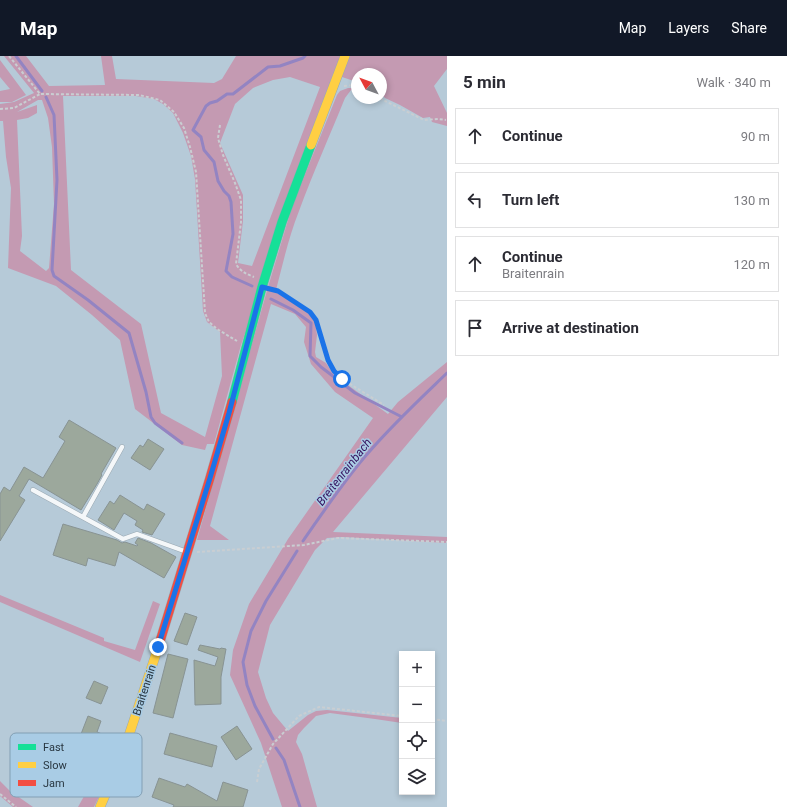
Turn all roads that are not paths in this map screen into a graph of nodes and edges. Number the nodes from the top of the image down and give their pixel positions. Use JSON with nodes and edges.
{"nodes":[{"id":1,"x":345,"y":56,"type":"edge"},
{"id":2,"x":122,"y":447,"type":"dead end"},
{"id":3,"x":34,"y":490,"type":"dead end"},
{"id":4,"x":83,"y":517,"type":"junction"},
{"id":5,"x":188,"y":552,"type":"junction"},
{"id":6,"x":130,"y":733,"type":"edge"},
{"id":7,"x":104,"y":797,"type":"edge"},
{"id":8,"x":100,"y":807,"type":"edge"}],
"edges":[{"from":1,"to":5,"type":"street","name":"Braitenrain"},
{"from":2,"to":4,"type":"lane"},
{"from":3,"to":4,"type":"lane"},
{"from":4,"to":5,"type":"lane"},
{"from":5,"to":6,"type":"street","name":"Braitenrain"},
{"from":7,"to":8,"type":"street","name":"Braitenrain"}]}
